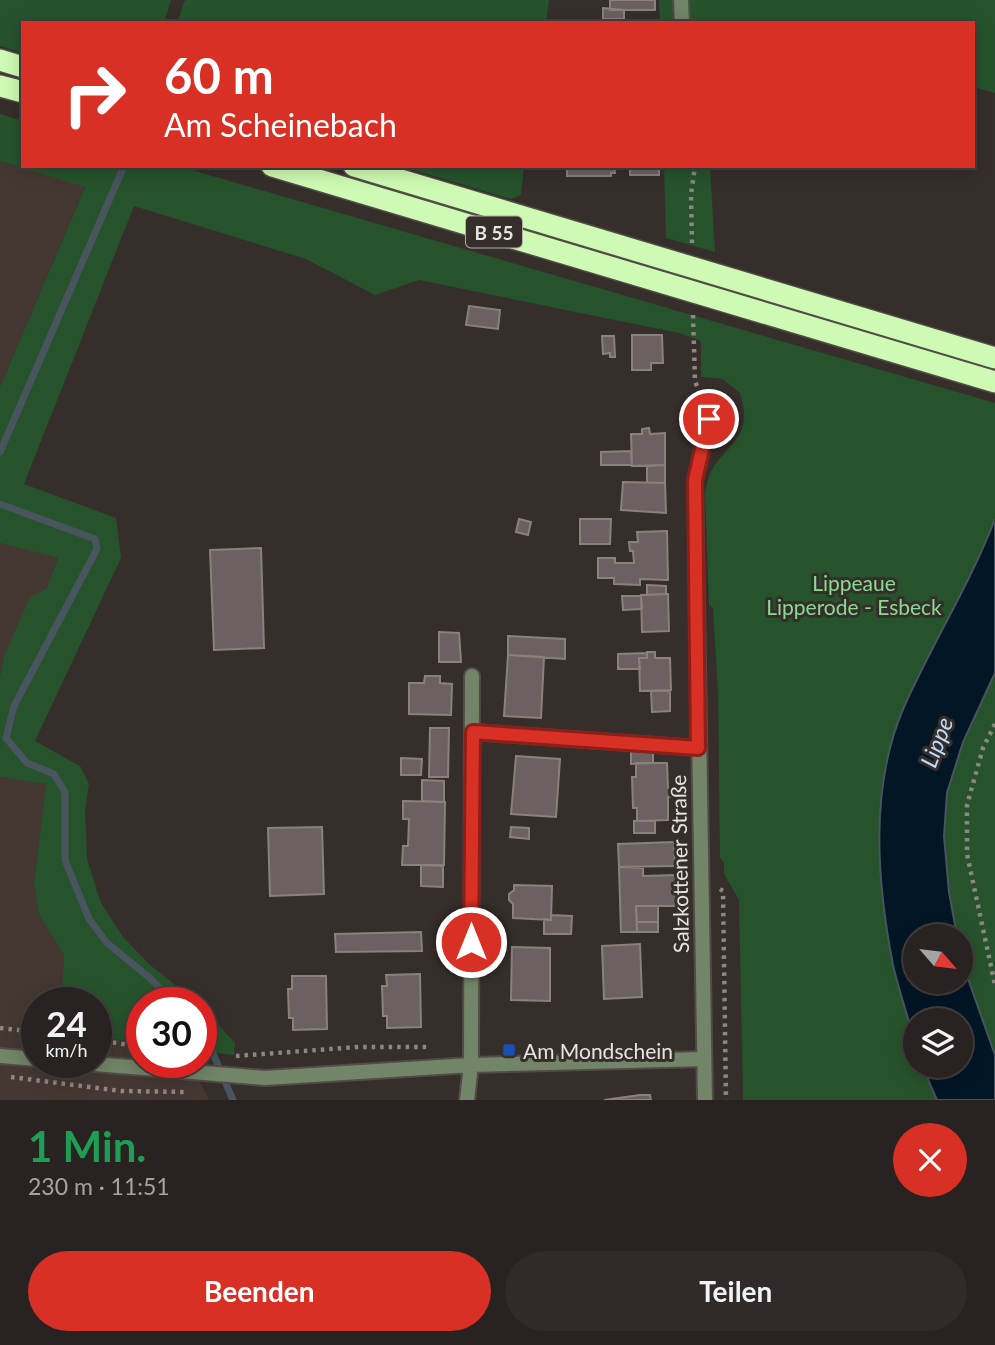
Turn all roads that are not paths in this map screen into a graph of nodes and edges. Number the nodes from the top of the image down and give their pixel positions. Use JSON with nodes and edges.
{"nodes":[{"id":1,"x":681,"y":0,"type":"edge"},
{"id":2,"x":682,"y":21,"type":"edge"},
{"id":3,"x":0,"y":60,"type":"edge"},
{"id":4,"x":21,"y":66,"type":"edge"},
{"id":5,"x":0,"y":86,"type":"edge"},
{"id":6,"x":21,"y":91,"type":"edge"},
{"id":7,"x":279,"y":168,"type":"edge"},
{"id":8,"x":361,"y":168,"type":"edge"},
{"id":9,"x":995,"y":358,"type":"edge"},
{"id":10,"x":995,"y":382,"type":"edge"},
{"id":11,"x":709,"y":419,"type":"road end"},
{"id":12,"x":472,"y":677,"type":"dead end"},
{"id":13,"x":473,"y":732,"type":"junction"},
{"id":14,"x":698,"y":748,"type":"junction"},
{"id":15,"x":0,"y":1056,"type":"edge"},
{"id":16,"x":21,"y":1058,"type":"edge"},
{"id":17,"x":705,"y":1059,"type":"junction"},
{"id":18,"x":112,"y":1065,"type":"edge"},
{"id":19,"x":471,"y":1065,"type":"junction"},
{"id":20,"x":467,"y":1100,"type":"edge"},
{"id":21,"x":705,"y":1100,"type":"edge"}],
"edges":[{"from":1,"to":2,"type":"street"},
{"from":3,"to":4,"type":"highway"},
{"from":5,"to":6,"type":"highway"},
{"from":7,"to":10,"type":"highway","number":"B 55"},
{"from":8,"to":9,"type":"highway","number":"B 55"},
{"from":11,"to":14,"type":"street","name":"Salzkottener Straße"},
{"from":12,"to":13,"type":"street"},
{"from":13,"to":14,"type":"street"},
{"from":13,"to":19,"type":"street"},
{"from":14,"to":17,"type":"street","name":"Salzkottener Straße"},
{"from":15,"to":16,"type":"street"},
{"from":17,"to":19,"type":"street"},
{"from":17,"to":21,"type":"street","name":"Salzkottener Straße"},
{"from":18,"to":19,"type":"street"},
{"from":19,"to":20,"type":"street"}]}
